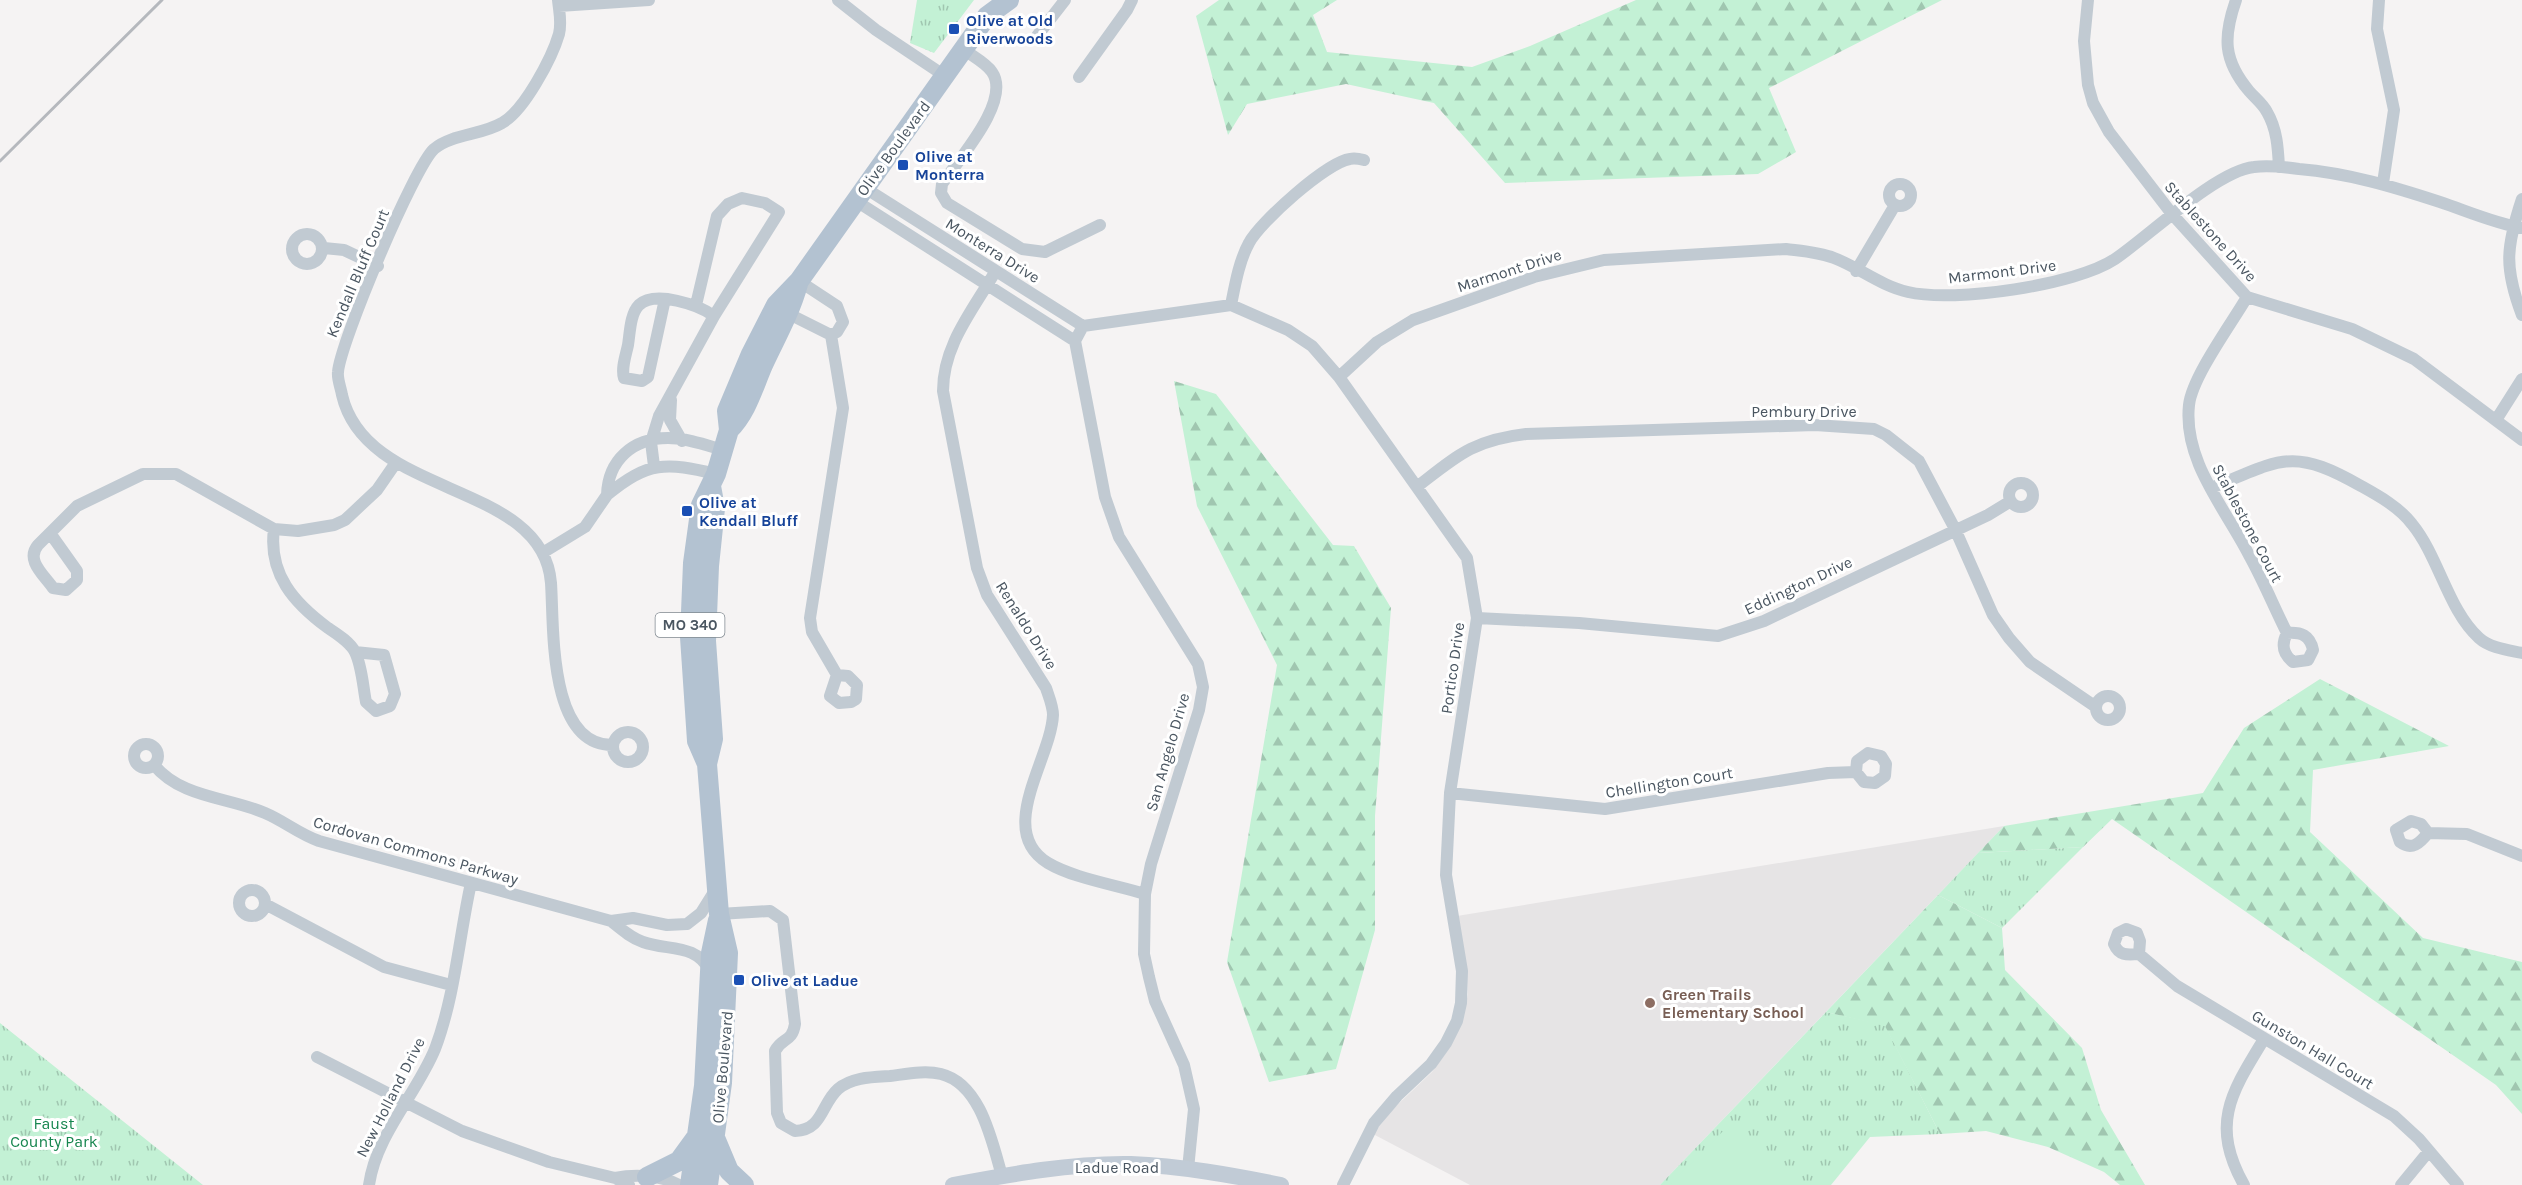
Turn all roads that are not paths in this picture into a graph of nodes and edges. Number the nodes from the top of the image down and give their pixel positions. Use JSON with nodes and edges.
{"nodes":[{"id":1,"x":649,"y":0,"type":"edge"},
{"id":2,"x":838,"y":0,"type":"edge"},
{"id":3,"x":1009,"y":0,"type":"edge"},
{"id":4,"x":1065,"y":0,"type":"edge"},
{"id":5,"x":1131,"y":0,"type":"edge"},
{"id":6,"x":2088,"y":0,"type":"edge"},
{"id":7,"x":2236,"y":0,"type":"edge"},
{"id":8,"x":2379,"y":0,"type":"edge"},
{"id":9,"x":558,"y":3,"type":"edge"},
{"id":10,"x":989,"y":8,"type":"edge"},
{"id":11,"x":1037,"y":36,"type":"dead end"},
{"id":12,"x":963,"y":50,"type":"junction"},
{"id":13,"x":945,"y":76,"type":"junction"},
{"id":14,"x":1079,"y":77,"type":"dead end"},
{"id":15,"x":1364,"y":160,"type":"dead end"},
{"id":16,"x":2279,"y":167,"type":"junction"},
{"id":17,"x":2383,"y":183,"type":"junction"},
{"id":18,"x":860,"y":194,"type":"junction"},
{"id":19,"x":2522,"y":199,"type":"edge"},
{"id":20,"x":1895,"y":205,"type":"dead end"},
{"id":21,"x":2172,"y":214,"type":"junction"},
{"id":22,"x":1100,"y":225,"type":"dead end"},
{"id":23,"x":2518,"y":227,"type":"edge"},
{"id":24,"x":324,"y":248,"type":"dead end"},
{"id":25,"x":378,"y":266,"type":"junction"},
{"id":26,"x":1856,"y":271,"type":"junction"},
{"id":27,"x":995,"y":272,"type":"junction"},
{"id":28,"x":799,"y":281,"type":"junction"},
{"id":29,"x":987,"y":285,"type":"junction"},
{"id":30,"x":2247,"y":297,"type":"junction"},
{"id":31,"x":665,"y":299,"type":"junction"},
{"id":32,"x":696,"y":304,"type":"junction"},
{"id":33,"x":1231,"y":305,"type":"junction"},
{"id":34,"x":789,"y":314,"type":"junction"},
{"id":35,"x":714,"y":315,"type":"junction"},
{"id":36,"x":2522,"y":315,"type":"edge"},
{"id":37,"x":1083,"y":326,"type":"junction"},
{"id":38,"x":831,"y":335,"type":"junction"},
{"id":39,"x":1075,"y":341,"type":"junction"},
{"id":40,"x":1339,"y":377,"type":"junction"},
{"id":41,"x":2522,"y":379,"type":"edge"},
{"id":42,"x":671,"y":396,"type":"junction"},
{"id":43,"x":2496,"y":420,"type":"junction"},
{"id":44,"x":729,"y":430,"type":"junction"},
{"id":45,"x":2522,"y":440,"type":"edge"},
{"id":46,"x":682,"y":441,"type":"junction"},
{"id":47,"x":651,"y":442,"type":"junction"},
{"id":48,"x":723,"y":450,"type":"junction"},
{"id":49,"x":395,"y":464,"type":"junction"},
{"id":50,"x":654,"y":466,"type":"junction"},
{"id":51,"x":714,"y":480,"type":"junction"},
{"id":52,"x":1418,"y":486,"type":"junction"},
{"id":53,"x":2211,"y":488,"type":"junction"},
{"id":54,"x":607,"y":495,"type":"junction"},
{"id":55,"x":2011,"y":501,"type":"dead end"},
{"id":56,"x":273,"y":529,"type":"junction"},
{"id":57,"x":1955,"y":529,"type":"junction"},
{"id":58,"x":50,"y":533,"type":"junction"},
{"id":59,"x":544,"y":552,"type":"junction"},
{"id":60,"x":1477,"y":618,"type":"junction"},
{"id":61,"x":2287,"y":633,"type":"dead end"},
{"id":62,"x":355,"y":652,"type":"junction"},
{"id":63,"x":2522,"y":653,"type":"edge"},
{"id":64,"x":837,"y":675,"type":"dead end"},
{"id":65,"x":2096,"y":707,"type":"dead end"},
{"id":66,"x":612,"y":746,"type":"dead end"},
{"id":67,"x":154,"y":765,"type":"dead end"},
{"id":68,"x":1856,"y":772,"type":"dead end"},
{"id":69,"x":1450,"y":793,"type":"junction"},
{"id":70,"x":2428,"y":834,"type":"dead end"},
{"id":71,"x":2522,"y":856,"type":"edge"},
{"id":72,"x":471,"y":883,"type":"junction"},
{"id":73,"x":718,"y":886,"type":"junction"},
{"id":74,"x":1144,"y":894,"type":"junction"},
{"id":75,"x":265,"y":904,"type":"dead end"},
{"id":76,"x":719,"y":914,"type":"junction"},
{"id":77,"x":611,"y":921,"type":"junction"},
{"id":78,"x":2139,"y":954,"type":"dead end"},
{"id":79,"x":711,"y":972,"type":"junction"},
{"id":80,"x":451,"y":986,"type":"junction"},
{"id":81,"x":2264,"y":1039,"type":"junction"},
{"id":82,"x":317,"y":1057,"type":"dead end"},
{"id":83,"x":405,"y":1103,"type":"junction"},
{"id":84,"x":707,"y":1136,"type":"junction"},
{"id":85,"x":2429,"y":1151,"type":"junction"},
{"id":86,"x":1188,"y":1169,"type":"junction"},
{"id":87,"x":1002,"y":1176,"type":"junction"},
{"id":88,"x":647,"y":1177,"type":"junction"},
{"id":89,"x":615,"y":1178,"type":"junction"},
{"id":90,"x":590,"y":1179,"type":"edge"},
{"id":91,"x":369,"y":1185,"type":"edge"},
{"id":92,"x":629,"y":1185,"type":"edge"},
{"id":93,"x":679,"y":1185,"type":"edge"},
{"id":94,"x":690,"y":1185,"type":"edge"},
{"id":95,"x":708,"y":1185,"type":"edge"},
{"id":96,"x":744,"y":1185,"type":"edge"},
{"id":97,"x":953,"y":1185,"type":"edge"},
{"id":98,"x":1281,"y":1185,"type":"edge"},
{"id":99,"x":1343,"y":1185,"type":"edge"},
{"id":100,"x":2244,"y":1185,"type":"edge"},
{"id":101,"x":2402,"y":1185,"type":"edge"},
{"id":102,"x":2458,"y":1185,"type":"edge"}],
"edges":[{"from":1,"to":9,"type":"street"},
{"from":2,"to":13,"type":"street"},
{"from":3,"to":10,"type":"main road","name":"Olive Boulevard","number":"MO 340"},
{"from":4,"to":11,"type":"street"},
{"from":5,"to":14,"type":"street"},
{"from":6,"to":21,"type":"street","name":"Stablestone Drive"},
{"from":7,"to":16,"type":"street"},
{"from":8,"to":17,"type":"street"},
{"from":9,"to":25,"type":"street","name":"Kendall Bluff Court"},
{"from":10,"to":12,"type":"main road","name":"Olive Boulevard","number":"MO 340"},
{"from":12,"to":13,"type":"main road","name":"Olive Boulevard","number":"MO 340"},
{"from":12,"to":22,"type":"street"},
{"from":13,"to":18,"type":"main road","name":"Olive Boulevard","number":"MO 340"},
{"from":15,"to":33,"type":"street"},
{"from":16,"to":17,"type":"street","name":"Marmont Drive"},
{"from":16,"to":21,"type":"street","name":"Marmont Drive"},
{"from":17,"to":23,"type":"street","name":"Marmont Drive"},
{"from":18,"to":27,"type":"street","name":"Monterra Drive"},
{"from":18,"to":28,"type":"main road","name":"Olive Boulevard","number":"MO 340"},
{"from":18,"to":29,"type":"street","name":"Monterra Drive"},
{"from":19,"to":23,"type":"street"},
{"from":20,"to":26,"type":"street"},
{"from":21,"to":26,"type":"street","name":"Marmont Drive"},
{"from":21,"to":30,"type":"street","name":"Stablestone Drive"},
{"from":23,"to":36,"type":"street"},
{"from":24,"to":25,"type":"street"},
{"from":25,"to":49,"type":"street","name":"Kendall Bluff Court"},
{"from":26,"to":40,"type":"street","name":"Marmont Drive"},
{"from":27,"to":29,"type":"street","name":"Renaldo Drive"},
{"from":27,"to":37,"type":"street","name":"Monterra Drive"},
{"from":28,"to":34,"type":"main road","name":"Olive Boulevard","number":"MO 340"},
{"from":28,"to":38,"type":"street"},
{"from":28,"to":44,"type":"main road","name":"Olive Boulevard","number":"MO 340"},
{"from":29,"to":39,"type":"street","name":"Monterra Drive"},
{"from":29,"to":74,"type":"street","name":"Renaldo Drive"},
{"from":30,"to":43,"type":"street","name":"Stablestone Drive"},
{"from":30,"to":53,"type":"street","name":"Stablestone Court"},
{"from":31,"to":31,"type":"street"},
{"from":31,"to":32,"type":"street"},
{"from":32,"to":35,"type":"street"},
{"from":32,"to":35,"type":"street"},
{"from":33,"to":37,"type":"street"},
{"from":33,"to":40,"type":"street","name":"Portico Drive"},
{"from":34,"to":38,"type":"street"},
{"from":34,"to":44,"type":"main road","name":"Olive Boulevard","number":"MO 340"},
{"from":35,"to":42,"type":"street"},
{"from":37,"to":39,"type":"street"},
{"from":38,"to":64,"type":"street"},
{"from":39,"to":74,"type":"street","name":"San Angelo Drive"},
{"from":40,"to":52,"type":"street","name":"Portico Drive"},
{"from":41,"to":43,"type":"street"},
{"from":42,"to":46,"type":"street"},
{"from":42,"to":47,"type":"street"},
{"from":43,"to":45,"type":"street","name":"Stablestone Drive"},
{"from":44,"to":48,"type":"main road","name":"Olive Boulevard","number":"MO 340"},
{"from":46,"to":47,"type":"street"},
{"from":46,"to":48,"type":"street"},
{"from":47,"to":50,"type":"street"},
{"from":47,"to":54,"type":"street"},
{"from":48,"to":51,"type":"main road","name":"Olive Boulevard","number":"MO 340"},
{"from":49,"to":56,"type":"street"},
{"from":49,"to":59,"type":"street","name":"Kendall Bluff Court"},
{"from":50,"to":51,"type":"street"},
{"from":50,"to":54,"type":"street"},
{"from":51,"to":73,"type":"main road","name":"Olive Boulevard","number":"MO 340"},
{"from":52,"to":57,"type":"street","name":"Pembury Drive"},
{"from":52,"to":60,"type":"street","name":"Portico Drive"},
{"from":53,"to":61,"type":"street","name":"Stablestone Court"},
{"from":53,"to":63,"type":"street"},
{"from":54,"to":59,"type":"street"},
{"from":55,"to":57,"type":"street","name":"Eddington Drive"},
{"from":56,"to":58,"type":"street"},
{"from":56,"to":62,"type":"street"},
{"from":57,"to":60,"type":"street","name":"Eddington Drive"},
{"from":57,"to":65,"type":"street","name":"Pembury Drive"},
{"from":58,"to":58,"type":"street"},
{"from":59,"to":66,"type":"street","name":"Kendall Bluff Court"},
{"from":60,"to":69,"type":"street","name":"Portico Drive"},
{"from":62,"to":62,"type":"street"},
{"from":67,"to":72,"type":"street","name":"Cordovan Commons Parkway"},
{"from":68,"to":69,"type":"street","name":"Chellington Court"},
{"from":69,"to":99,"type":"street","name":"Portico Drive"},
{"from":70,"to":71,"type":"street"},
{"from":72,"to":77,"type":"street","name":"Cordovan Commons Parkway"},
{"from":72,"to":80,"type":"street","name":"New Holland Drive"},
{"from":73,"to":76,"type":"main road","name":"Olive Boulevard","number":"MO 340"},
{"from":73,"to":77,"type":"street","name":"Cordovan Commons Parkway"},
{"from":74,"to":86,"type":"street","name":"San Angelo Drive"},
{"from":75,"to":80,"type":"street"},
{"from":76,"to":79,"type":"main road","name":"Olive Boulevard","number":"MO 340"},
{"from":76,"to":84,"type":"main road","name":"Olive Boulevard","number":"MO 340"},
{"from":76,"to":87,"type":"street"},
{"from":77,"to":79,"type":"street","name":"Cordovan Commons Parkway"},
{"from":78,"to":81,"type":"street","name":"Gunston Hall Court"},
{"from":79,"to":84,"type":"main road","name":"Olive Boulevard","number":"MO 340"},
{"from":80,"to":83,"type":"street","name":"New Holland Drive"},
{"from":81,"to":85,"type":"street","name":"Gunston Hall Court"},
{"from":81,"to":100,"type":"street"},
{"from":82,"to":83,"type":"street"},
{"from":83,"to":90,"type":"street"},
{"from":83,"to":91,"type":"street","name":"New Holland Drive"},
{"from":84,"to":88,"type":"main road"},
{"from":84,"to":94,"type":"main road","name":"Olive Boulevard","number":"MO 340"},
{"from":84,"to":95,"type":"main road","name":"Olive Boulevard","number":"MO 340"},
{"from":84,"to":96,"type":"main road"},
{"from":85,"to":101,"type":"street"},
{"from":85,"to":102,"type":"street","name":"Gunston Hall Court"},
{"from":86,"to":87,"type":"main road","name":"Ladue Road"},
{"from":86,"to":98,"type":"main road","name":"Ladue Road"},
{"from":87,"to":97,"type":"main road","name":"Ladue Road"},
{"from":88,"to":89,"type":"street"},
{"from":88,"to":93,"type":"street"},
{"from":89,"to":90,"type":"street"},
{"from":89,"to":92,"type":"street"}]}
